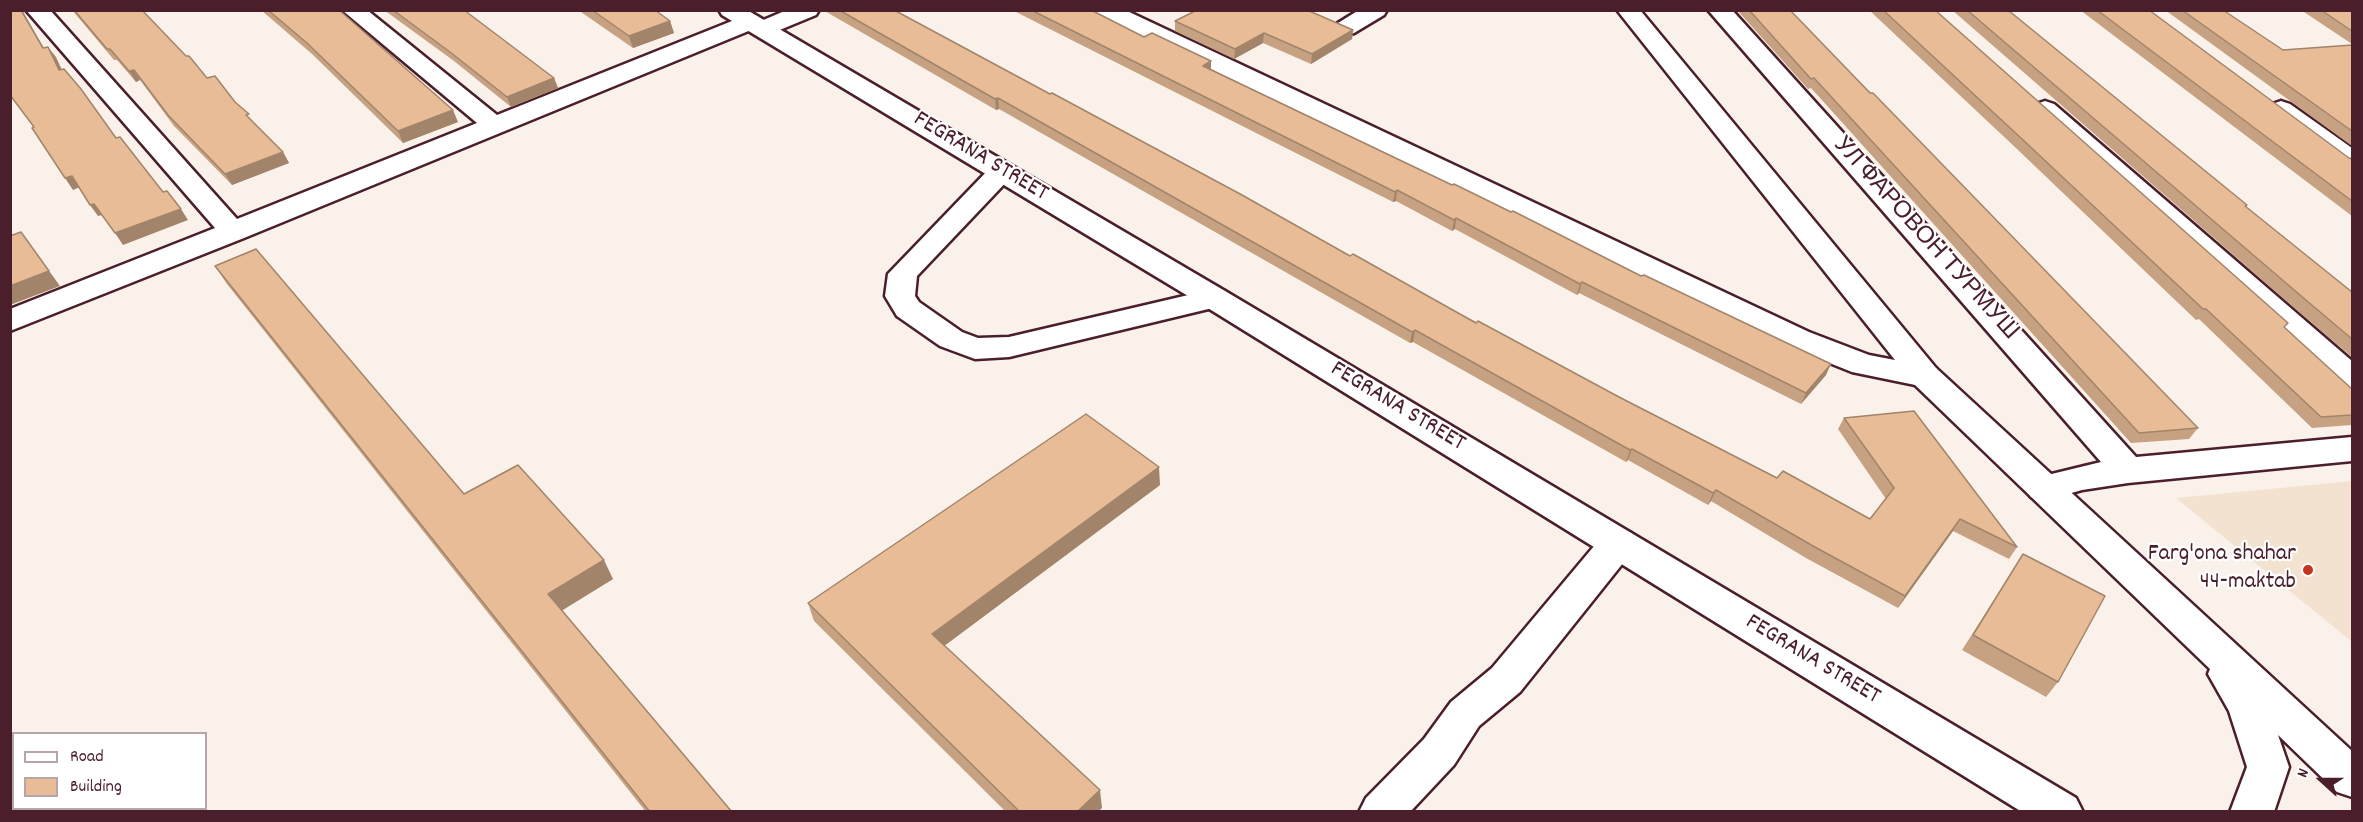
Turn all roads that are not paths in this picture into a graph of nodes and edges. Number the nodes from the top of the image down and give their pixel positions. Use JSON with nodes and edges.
{"nodes":[{"id":1,"x":37,"y":10,"type":"edge"},
{"id":2,"x":353,"y":10,"type":"edge"},
{"id":3,"x":808,"y":10,"type":"edge"},
{"id":4,"x":1106,"y":10,"type":"edge"},
{"id":5,"x":1376,"y":10,"type":"edge"},
{"id":6,"x":1628,"y":10,"type":"edge"},
{"id":7,"x":1719,"y":10,"type":"edge"},
{"id":8,"x":748,"y":21,"type":"edge"},
{"id":9,"x":1346,"y":28,"type":"edge"},
{"id":10,"x":2023,"y":89,"type":"edge"},
{"id":11,"x":2258,"y":92,"type":"edge"},
{"id":12,"x":493,"y":124,"type":"junction"},
{"id":13,"x":2352,"y":160,"type":"edge"},
{"id":14,"x":1002,"y":171,"type":"junction"},
{"id":15,"x":234,"y":232,"type":"junction"},
{"id":16,"x":1214,"y":298,"type":"junction"},
{"id":17,"x":10,"y":321,"type":"edge"},
{"id":18,"x":1925,"y":376,"type":"junction"},
{"id":19,"x":2352,"y":378,"type":"edge"},
{"id":20,"x":2352,"y":449,"type":"edge"},
{"id":21,"x":2128,"y":470,"type":"junction"},
{"id":22,"x":2043,"y":488,"type":"junction"},
{"id":23,"x":1618,"y":543,"type":"junction"},
{"id":24,"x":2210,"y":644,"type":"junction"},
{"id":25,"x":2352,"y":778,"type":"edge"},
{"id":26,"x":1381,"y":812,"type":"edge"},
{"id":27,"x":2061,"y":812,"type":"edge"},
{"id":28,"x":2252,"y":812,"type":"edge"}],
"edges":[{"from":1,"to":15,"type":"street"},
{"from":2,"to":12,"type":"street"},
{"from":3,"to":8,"type":"street"},
{"from":4,"to":18,"type":"street"},
{"from":5,"to":9,"type":"street"},
{"from":6,"to":18,"type":"street"},
{"from":7,"to":21,"type":"street","name":"УЛ ФАРОВОН ТУРМУШ"},
{"from":8,"to":12,"type":"street"},
{"from":8,"to":14,"type":"street","name":"FEGRANA STREET"},
{"from":10,"to":19,"type":"street"},
{"from":11,"to":13,"type":"street"},
{"from":12,"to":15,"type":"street"},
{"from":14,"to":16,"type":"street","name":"FEGRANA STREET"},
{"from":14,"to":16,"type":"street"},
{"from":15,"to":17,"type":"street"},
{"from":16,"to":23,"type":"street","name":"FEGRANA STREET"},
{"from":18,"to":22,"type":"street"},
{"from":20,"to":21,"type":"street"},
{"from":21,"to":22,"type":"street"},
{"from":22,"to":24,"type":"street"},
{"from":23,"to":26,"type":"street"},
{"from":23,"to":27,"type":"street","name":"FEGRANA STREET"},
{"from":24,"to":25,"type":"street"},
{"from":24,"to":28,"type":"street"}]}
